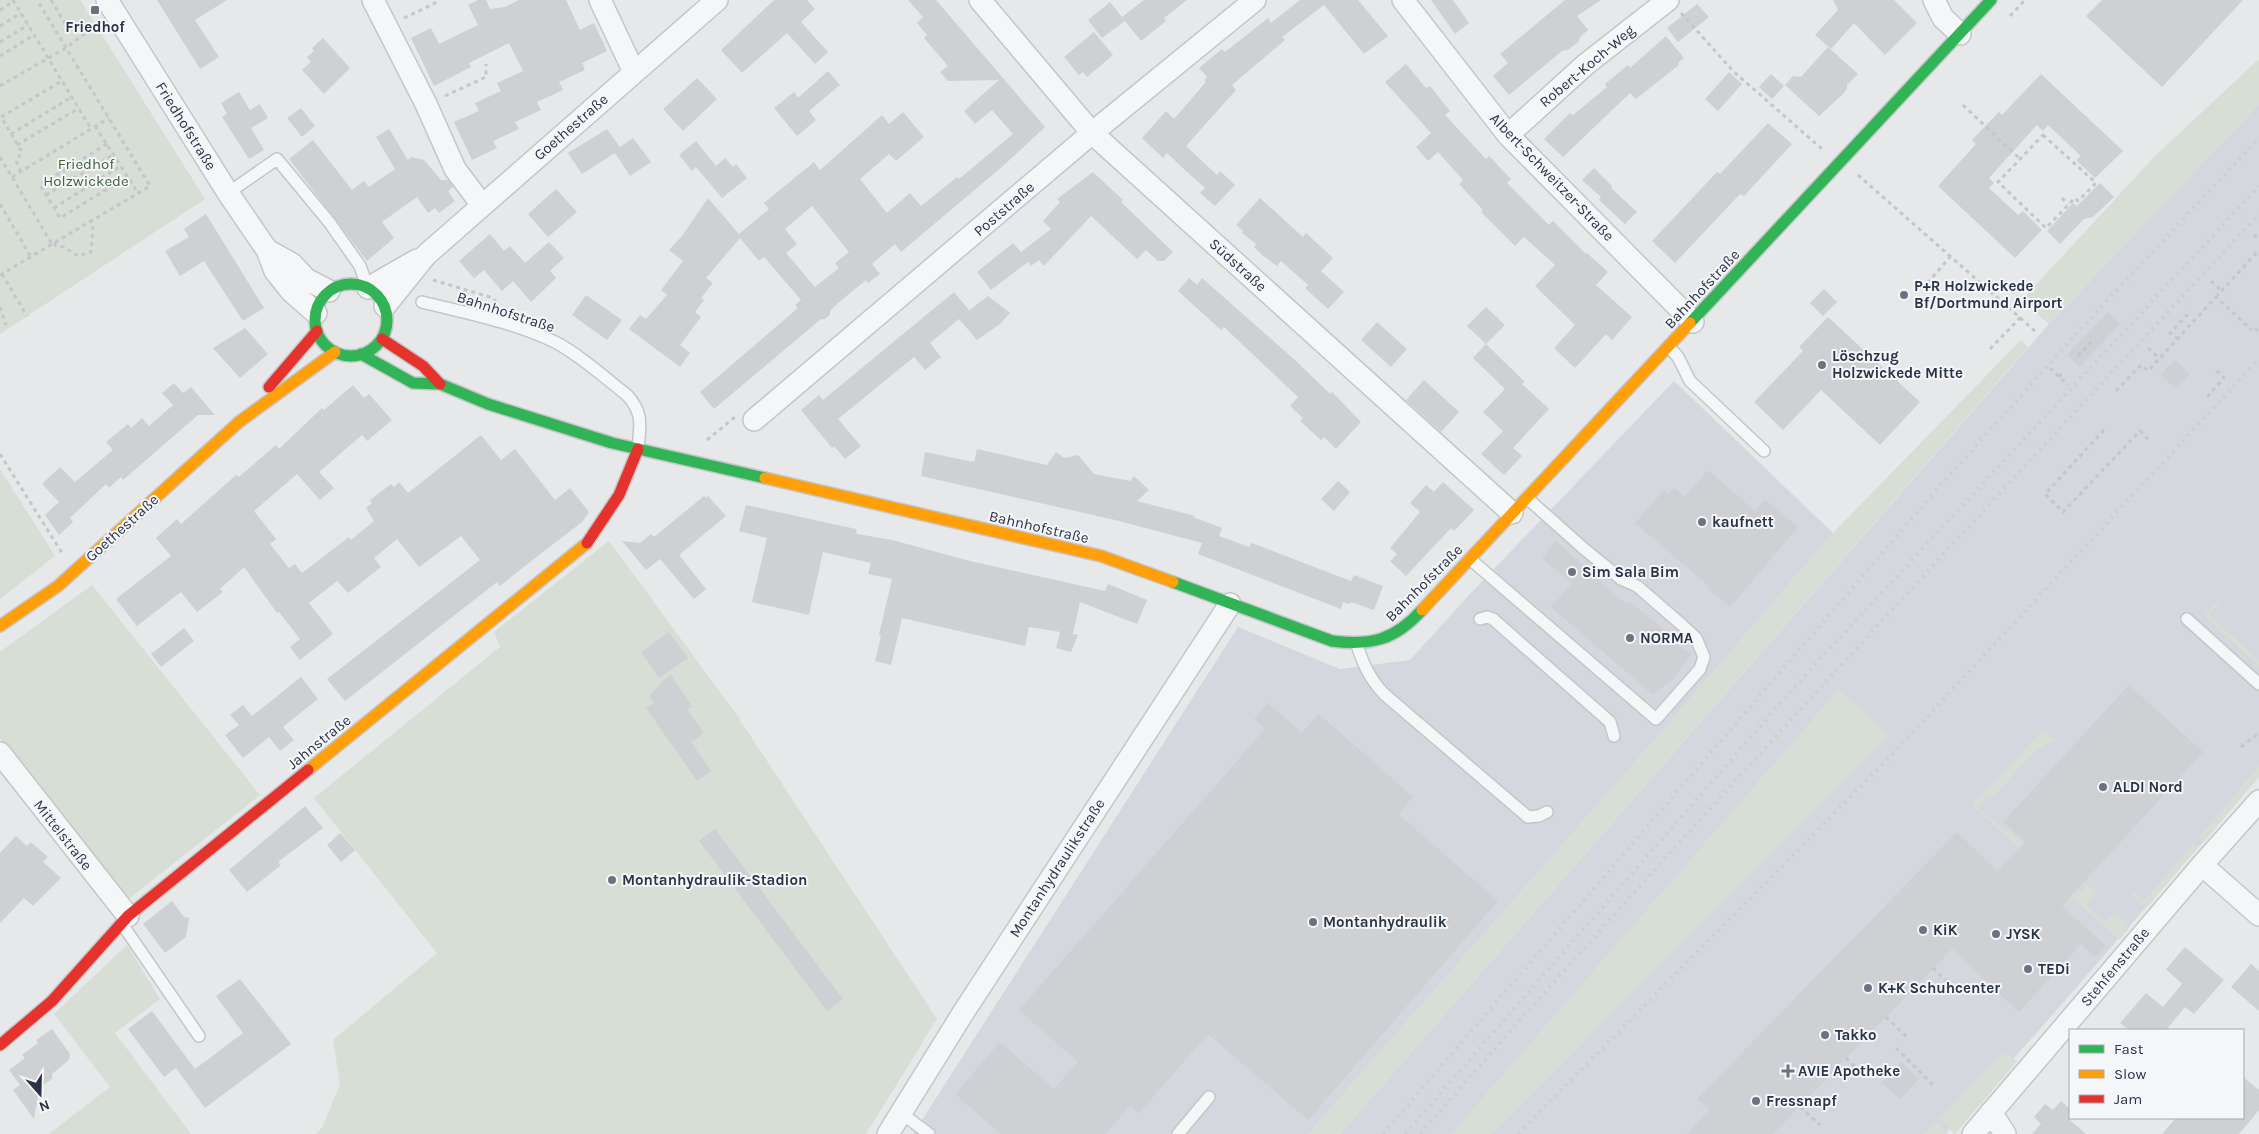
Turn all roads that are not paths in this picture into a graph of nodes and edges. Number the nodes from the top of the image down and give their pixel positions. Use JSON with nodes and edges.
{"nodes":[{"id":1,"x":373,"y":0,"type":"edge"},
{"id":2,"x":717,"y":0,"type":"edge"},
{"id":3,"x":980,"y":0,"type":"edge"},
{"id":4,"x":1255,"y":0,"type":"edge"},
{"id":5,"x":1403,"y":0,"type":"edge"},
{"id":6,"x":1668,"y":0,"type":"edge"},
{"id":7,"x":1934,"y":0,"type":"edge"},
{"id":8,"x":1991,"y":0,"type":"edge"},
{"id":9,"x":602,"y":1,"type":"edge"},
{"id":10,"x":111,"y":6,"type":"edge"},
{"id":11,"x":1960,"y":34,"type":"junction"},
{"id":12,"x":634,"y":72,"type":"junction"},
{"id":13,"x":1092,"y":133,"type":"junction"},
{"id":14,"x":1508,"y":135,"type":"junction"},
{"id":15,"x":228,"y":193,"type":"junction"},
{"id":16,"x":482,"y":205,"type":"junction"},
{"id":17,"x":267,"y":250,"type":"junction"},
{"id":18,"x":426,"y":255,"type":"junction"},
{"id":19,"x":368,"y":288,"type":"junction"},
{"id":20,"x":329,"y":291,"type":"junction"},
{"id":21,"x":422,"y":302,"type":"dead end"},
{"id":22,"x":385,"y":306,"type":"junction"},
{"id":23,"x":316,"y":322,"type":"junction"},
{"id":24,"x":1693,"y":322,"type":"junction"},
{"id":25,"x":382,"y":339,"type":"junction"},
{"id":26,"x":1668,"y":347,"type":"junction"},
{"id":27,"x":335,"y":352,"type":"junction"},
{"id":28,"x":361,"y":354,"type":"junction"},
{"id":29,"x":440,"y":384,"type":"junction"},
{"id":30,"x":754,"y":420,"type":"road end"},
{"id":31,"x":239,"y":422,"type":"junction"},
{"id":32,"x":638,"y":449,"type":"junction"},
{"id":33,"x":1764,"y":452,"type":"dead end"},
{"id":34,"x":1527,"y":498,"type":"junction"},
{"id":35,"x":1512,"y":513,"type":"junction"},
{"id":36,"x":1470,"y":559,"type":"junction"},
{"id":37,"x":1230,"y":604,"type":"junction"},
{"id":38,"x":1480,"y":619,"type":"dead end"},
{"id":39,"x":2187,"y":619,"type":"dead end"},
{"id":40,"x":0,"y":626,"type":"edge"},
{"id":41,"x":1358,"y":645,"type":"junction"},
{"id":42,"x":2259,"y":684,"type":"edge"},
{"id":43,"x":1614,"y":736,"type":"dead end"},
{"id":44,"x":0,"y":753,"type":"edge"},
{"id":45,"x":2259,"y":801,"type":"edge"},
{"id":46,"x":1547,"y":812,"type":"dead end"},
{"id":47,"x":2202,"y":865,"type":"junction"},
{"id":48,"x":2259,"y":915,"type":"edge"},
{"id":49,"x":125,"y":920,"type":"junction"},
{"id":50,"x":199,"y":1036,"type":"dead end"},
{"id":51,"x":0,"y":1045,"type":"edge"},
{"id":52,"x":1209,"y":1097,"type":"dead end"},
{"id":53,"x":1991,"y":1112,"type":"junction"},
{"id":54,"x":901,"y":1113,"type":"junction"},
{"id":55,"x":888,"y":1134,"type":"edge"},
{"id":56,"x":929,"y":1134,"type":"edge"},
{"id":57,"x":1178,"y":1134,"type":"edge"},
{"id":58,"x":1973,"y":1134,"type":"edge"},
{"id":59,"x":2004,"y":1134,"type":"edge"}],
"edges":[{"from":1,"to":16,"type":"street"},
{"from":2,"to":12,"type":"street","name":"Goethestraße"},
{"from":3,"to":13,"type":"street","name":"Südstraße"},
{"from":4,"to":13,"type":"street","name":"Poststraße"},
{"from":5,"to":14,"type":"street","name":"Albert-Schweitzer-Straße"},
{"from":6,"to":14,"type":"street","name":"Robert-Koch-Weg"},
{"from":7,"to":11,"type":"street"},
{"from":8,"to":11,"type":"main road","name":"Bahnhofstraße"},
{"from":9,"to":12,"type":"street"},
{"from":10,"to":15,"type":"street","name":"Friedhofstraße"},
{"from":11,"to":24,"type":"main road","name":"Bahnhofstraße"},
{"from":12,"to":16,"type":"street","name":"Goethestraße"},
{"from":13,"to":30,"type":"street","name":"Poststraße"},
{"from":13,"to":35,"type":"street","name":"Südstraße"},
{"from":14,"to":24,"type":"street","name":"Albert-Schweitzer-Straße"},
{"from":15,"to":17,"type":"street","name":"Friedhofstraße"},
{"from":15,"to":19,"type":"lane"},
{"from":16,"to":18,"type":"street","name":"Goethestraße"},
{"from":17,"to":20,"type":"street","name":"Friedhofstraße"},
{"from":17,"to":23,"type":"street","name":"Friedhofstraße"},
{"from":18,"to":19,"type":"street","name":"Goethestraße"},
{"from":18,"to":22,"type":"street","name":"Goethestraße"},
{"from":19,"to":20,"type":"main road"},
{"from":19,"to":22,"type":"main road"},
{"from":20,"to":23,"type":"main road","name":"Goethestraße"},
{"from":21,"to":32,"type":"lane","name":"Bahnhofstraße"},
{"from":22,"to":25,"type":"main road"},
{"from":23,"to":27,"type":"main road"},
{"from":23,"to":31,"type":"main road","name":"Goethestraße"},
{"from":24,"to":26,"type":"main road","name":"Bahnhofstraße"},
{"from":25,"to":28,"type":"main road"},
{"from":25,"to":29,"type":"main road","name":"Bahnhofstraße"},
{"from":26,"to":33,"type":"lane"},
{"from":26,"to":34,"type":"main road","name":"Bahnhofstraße"},
{"from":27,"to":28,"type":"main road"},
{"from":27,"to":31,"type":"main road","name":"Goethestraße"},
{"from":28,"to":29,"type":"main road","name":"Bahnhofstraße"},
{"from":29,"to":32,"type":"main road","name":"Bahnhofstraße"},
{"from":31,"to":40,"type":"main road","name":"Goethestraße"},
{"from":32,"to":37,"type":"main road","name":"Bahnhofstraße"},
{"from":32,"to":49,"type":"main road","name":"Jahnstraße"},
{"from":34,"to":35,"type":"main road","name":"Bahnhofstraße"},
{"from":34,"to":36,"type":"lane"},
{"from":35,"to":36,"type":"main road","name":"Bahnhofstraße"},
{"from":36,"to":41,"type":"main road","name":"Bahnhofstraße"},
{"from":37,"to":41,"type":"main road","name":"Bahnhofstraße"},
{"from":37,"to":54,"type":"street","name":"Montanhydraulikstraße"},
{"from":38,"to":43,"type":"lane"},
{"from":39,"to":42,"type":"lane"},
{"from":41,"to":46,"type":"lane"},
{"from":44,"to":49,"type":"street","name":"Mittelstraße"},
{"from":45,"to":47,"type":"street","name":"Stehfenstraße"},
{"from":47,"to":48,"type":"street"},
{"from":47,"to":53,"type":"street","name":"Stehfenstraße"},
{"from":49,"to":50,"type":"lane"},
{"from":49,"to":51,"type":"main road","name":"Jahnstraße"},
{"from":52,"to":57,"type":"lane"},
{"from":53,"to":58,"type":"street","name":"Stehfenstraße"},
{"from":53,"to":59,"type":"street"},
{"from":54,"to":55,"type":"street","name":"Montanhydraulikstraße"},
{"from":54,"to":56,"type":"lane"}]}
